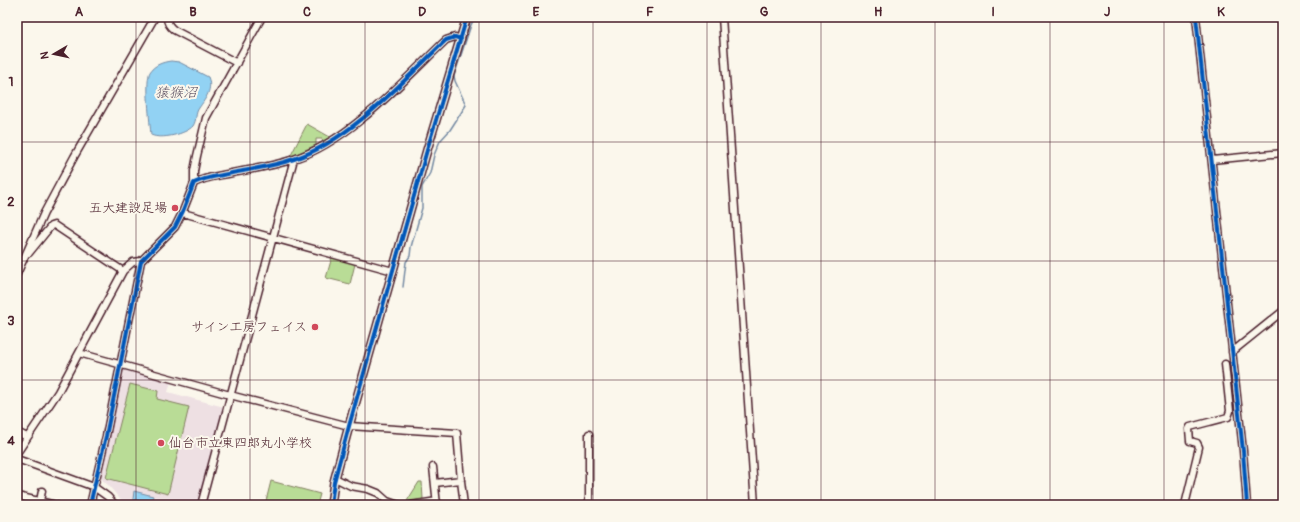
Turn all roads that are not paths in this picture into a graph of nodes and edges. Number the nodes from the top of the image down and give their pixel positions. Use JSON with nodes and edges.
{"nodes":[{"id":1,"x":155,"y":17,"type":"edge"},
{"id":2,"x":166,"y":17,"type":"edge"},
{"id":3,"x":262,"y":17,"type":"edge"},
{"id":4,"x":467,"y":17,"type":"edge"},
{"id":5,"x":722,"y":17,"type":"edge"},
{"id":6,"x":1196,"y":17,"type":"edge"},
{"id":7,"x":461,"y":39,"type":"junction"},
{"id":8,"x":237,"y":63,"type":"junction"},
{"id":9,"x":1283,"y":153,"type":"edge"},
{"id":10,"x":294,"y":159,"type":"junction"},
{"id":11,"x":1212,"y":160,"type":"junction"},
{"id":12,"x":194,"y":183,"type":"junction"},
{"id":13,"x":183,"y":212,"type":"junction"},
{"id":14,"x":273,"y":239,"type":"junction"},
{"id":15,"x":26,"y":254,"type":"junction"},
{"id":16,"x":141,"y":261,"type":"junction"},
{"id":17,"x":123,"y":271,"type":"junction"},
{"id":18,"x":393,"y":271,"type":"junction"},
{"id":19,"x":17,"y":274,"type":"edge"},
{"id":20,"x":1283,"y":312,"type":"edge"},
{"id":21,"x":1232,"y":352,"type":"junction"},
{"id":22,"x":79,"y":353,"type":"junction"},
{"id":23,"x":1225,"y":364,"type":"dead end"},
{"id":24,"x":120,"y":365,"type":"junction"},
{"id":25,"x":230,"y":395,"type":"junction"},
{"id":26,"x":349,"y":426,"type":"junction"},
{"id":27,"x":17,"y":432,"type":"edge"},
{"id":28,"x":589,"y":434,"type":"dead end"},
{"id":29,"x":27,"y":437,"type":"junction"},
{"id":30,"x":17,"y":453,"type":"edge"},
{"id":31,"x":17,"y":459,"type":"edge"},
{"id":32,"x":433,"y":467,"type":"dead end"},
{"id":33,"x":335,"y":478,"type":"junction"},
{"id":34,"x":461,"y":480,"type":"junction"},
{"id":35,"x":435,"y":483,"type":"junction"},
{"id":36,"x":94,"y":487,"type":"junction"},
{"id":37,"x":42,"y":491,"type":"dead end"},
{"id":38,"x":17,"y":496,"type":"edge"},
{"id":39,"x":40,"y":501,"type":"junction"},
{"id":40,"x":437,"y":503,"type":"edge"},
{"id":41,"x":56,"y":505,"type":"edge"},
{"id":42,"x":90,"y":505,"type":"edge"},
{"id":43,"x":115,"y":505,"type":"edge"},
{"id":44,"x":201,"y":505,"type":"edge"},
{"id":45,"x":331,"y":505,"type":"edge"},
{"id":46,"x":399,"y":505,"type":"edge"},
{"id":47,"x":412,"y":505,"type":"edge"},
{"id":48,"x":464,"y":505,"type":"edge"},
{"id":49,"x":589,"y":505,"type":"edge"},
{"id":50,"x":755,"y":505,"type":"edge"},
{"id":51,"x":1185,"y":505,"type":"edge"},
{"id":52,"x":1247,"y":505,"type":"edge"}],
"edges":[{"from":1,"to":15,"type":"street"},
{"from":2,"to":8,"type":"street"},
{"from":3,"to":8,"type":"street"},
{"from":4,"to":7,"type":"street"},
{"from":5,"to":50,"type":"street"},
{"from":6,"to":11,"type":"street"},
{"from":7,"to":10,"type":"street"},
{"from":7,"to":18,"type":"street"},
{"from":8,"to":12,"type":"street"},
{"from":9,"to":11,"type":"street"},
{"from":10,"to":12,"type":"street"},
{"from":10,"to":14,"type":"street"},
{"from":11,"to":21,"type":"street"},
{"from":12,"to":13,"type":"street"},
{"from":13,"to":14,"type":"street"},
{"from":13,"to":16,"type":"street"},
{"from":14,"to":18,"type":"street"},
{"from":14,"to":25,"type":"street"},
{"from":15,"to":17,"type":"street"},
{"from":15,"to":19,"type":"street"},
{"from":16,"to":17,"type":"street"},
{"from":16,"to":24,"type":"street"},
{"from":17,"to":22,"type":"street"},
{"from":18,"to":26,"type":"street"},
{"from":20,"to":21,"type":"street"},
{"from":21,"to":52,"type":"street"},
{"from":22,"to":24,"type":"street"},
{"from":22,"to":29,"type":"street"},
{"from":23,"to":51,"type":"street"},
{"from":24,"to":25,"type":"street"},
{"from":24,"to":36,"type":"street"},
{"from":25,"to":26,"type":"street"},
{"from":25,"to":44,"type":"street"},
{"from":26,"to":33,"type":"street"},
{"from":26,"to":34,"type":"street"},
{"from":27,"to":29,"type":"street"},
{"from":28,"to":49,"type":"street"},
{"from":29,"to":30,"type":"street"},
{"from":31,"to":36,"type":"street"},
{"from":32,"to":35,"type":"street"},
{"from":33,"to":45,"type":"street"},
{"from":33,"to":46,"type":"street"},
{"from":34,"to":35,"type":"street"},
{"from":34,"to":48,"type":"street"},
{"from":35,"to":40,"type":"street"},
{"from":36,"to":42,"type":"street"},
{"from":36,"to":43,"type":"street"},
{"from":37,"to":39,"type":"street"},
{"from":38,"to":39,"type":"street"},
{"from":39,"to":41,"type":"street"},
{"from":40,"to":47,"type":"street"}]}
